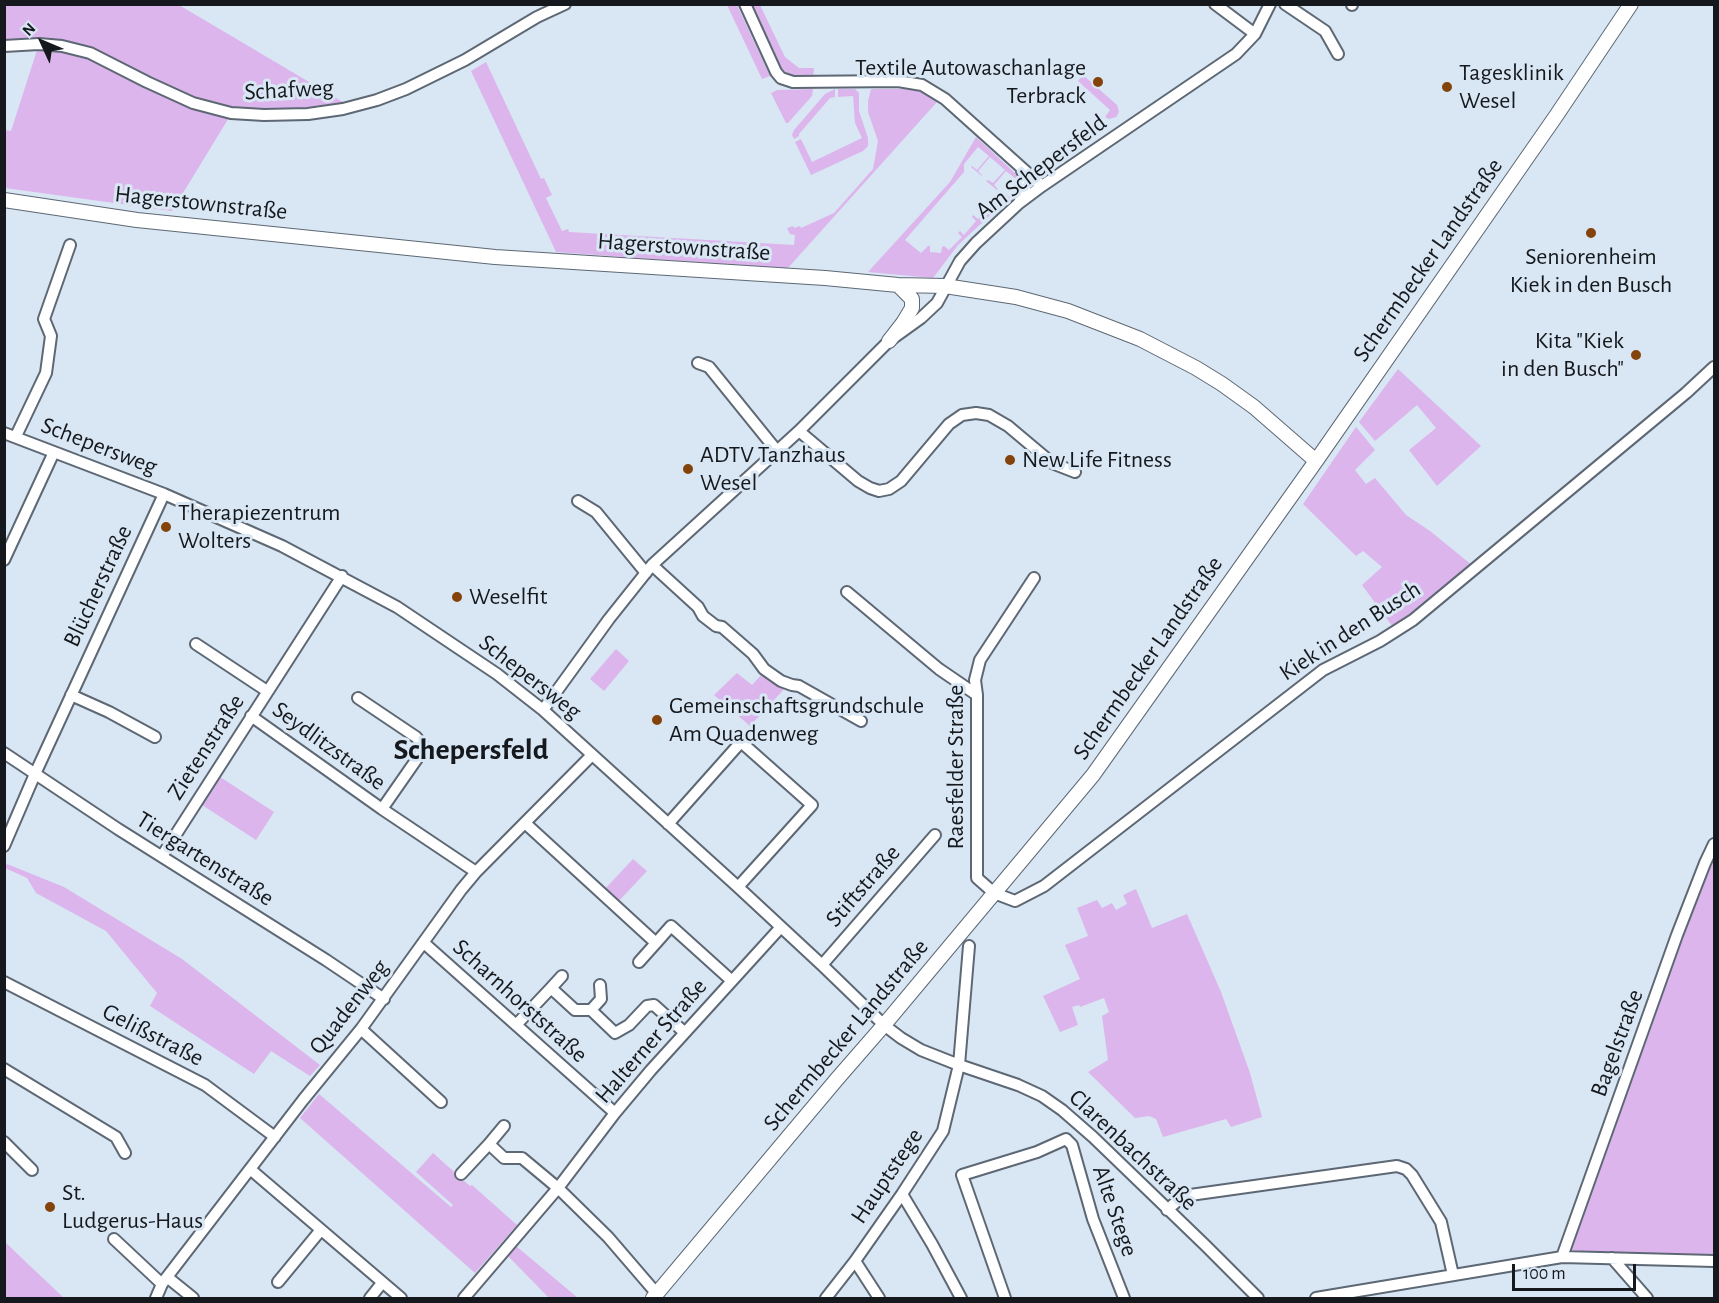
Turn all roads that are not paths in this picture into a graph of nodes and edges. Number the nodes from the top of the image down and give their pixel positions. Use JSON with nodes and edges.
{"nodes":[{"id":1,"x":565,"y":4,"type":"edge"},
{"id":2,"x":745,"y":4,"type":"edge"},
{"id":3,"x":1215,"y":4,"type":"edge"},
{"id":4,"x":1285,"y":4,"type":"edge"},
{"id":5,"x":1631,"y":4,"type":"edge"},
{"id":6,"x":1270,"y":6,"type":"edge"},
{"id":7,"x":1256,"y":34,"type":"junction"},
{"id":8,"x":4,"y":46,"type":"edge"},
{"id":9,"x":1338,"y":54,"type":"dead end"},
{"id":10,"x":1016,"y":163,"type":"junction"},
{"id":11,"x":1042,"y":186,"type":"junction"},
{"id":12,"x":4,"y":200,"type":"edge"},
{"id":13,"x":1018,"y":204,"type":"junction"},
{"id":14,"x":70,"y":245,"type":"dead end"},
{"id":15,"x":898,"y":285,"type":"junction"},
{"id":16,"x":945,"y":286,"type":"junction"},
{"id":17,"x":889,"y":341,"type":"junction"},
{"id":18,"x":698,"y":363,"type":"dead end"},
{"id":19,"x":1714,"y":367,"type":"edge"},
{"id":20,"x":799,"y":431,"type":"junction"},
{"id":21,"x":4,"y":433,"type":"edge"},
{"id":22,"x":16,"y":436,"type":"junction"},
{"id":23,"x":777,"y":451,"type":"junction"},
{"id":24,"x":54,"y":452,"type":"junction"},
{"id":25,"x":1316,"y":461,"type":"junction"},
{"id":26,"x":1075,"y":472,"type":"dead end"},
{"id":27,"x":164,"y":494,"type":"junction"},
{"id":28,"x":578,"y":501,"type":"dead end"},
{"id":29,"x":4,"y":560,"type":"edge"},
{"id":30,"x":649,"y":569,"type":"junction"},
{"id":31,"x":342,"y":576,"type":"junction"},
{"id":32,"x":1034,"y":578,"type":"dead end"},
{"id":33,"x":847,"y":592,"type":"dead end"},
{"id":34,"x":196,"y":644,"type":"dead end"},
{"id":35,"x":267,"y":692,"type":"junction"},
{"id":36,"x":71,"y":695,"type":"junction"},
{"id":37,"x":977,"y":695,"type":"junction"},
{"id":38,"x":358,"y":698,"type":"dead end"},
{"id":39,"x":543,"y":710,"type":"junction"},
{"id":40,"x":251,"y":716,"type":"junction"},
{"id":41,"x":861,"y":721,"type":"dead end"},
{"id":42,"x":155,"y":737,"type":"dead end"},
{"id":43,"x":4,"y":753,"type":"edge"},
{"id":44,"x":592,"y":755,"type":"junction"},
{"id":45,"x":35,"y":774,"type":"junction"},
{"id":46,"x":382,"y":809,"type":"junction"},
{"id":47,"x":525,"y":823,"type":"junction"},
{"id":48,"x":668,"y":824,"type":"junction"},
{"id":49,"x":935,"y":835,"type":"dead end"},
{"id":50,"x":1714,"y":844,"type":"edge"},
{"id":51,"x":4,"y":846,"type":"edge"},
{"id":52,"x":162,"y":856,"type":"junction"},
{"id":53,"x":476,"y":872,"type":"junction"},
{"id":54,"x":738,"y":887,"type":"junction"},
{"id":55,"x":994,"y":893,"type":"junction"},
{"id":56,"x":781,"y":927,"type":"junction"},
{"id":57,"x":424,"y":943,"type":"junction"},
{"id":58,"x":656,"y":943,"type":"junction"},
{"id":59,"x":969,"y":946,"type":"dead end"},
{"id":60,"x":639,"y":962,"type":"dead end"},
{"id":61,"x":822,"y":965,"type":"junction"},
{"id":62,"x":562,"y":976,"type":"dead end"},
{"id":63,"x":732,"y":981,"type":"junction"},
{"id":64,"x":4,"y":982,"type":"edge"},
{"id":65,"x":600,"y":985,"type":"dead end"},
{"id":66,"x":551,"y":988,"type":"junction"},
{"id":67,"x":384,"y":999,"type":"junction"},
{"id":68,"x":591,"y":1010,"type":"junction"},
{"id":69,"x":516,"y":1025,"type":"junction"},
{"id":70,"x":884,"y":1025,"type":"junction"},
{"id":71,"x":361,"y":1029,"type":"junction"},
{"id":72,"x":684,"y":1032,"type":"junction"},
{"id":73,"x":959,"y":1065,"type":"junction"},
{"id":74,"x":4,"y":1069,"type":"edge"},
{"id":75,"x":441,"y":1102,"type":"dead end"},
{"id":76,"x":615,"y":1113,"type":"junction"},
{"id":77,"x":504,"y":1126,"type":"dead end"},
{"id":78,"x":275,"y":1137,"type":"junction"},
{"id":79,"x":4,"y":1142,"type":"edge"},
{"id":80,"x":489,"y":1144,"type":"junction"},
{"id":81,"x":125,"y":1153,"type":"dead end"},
{"id":82,"x":32,"y":1170,"type":"dead end"},
{"id":83,"x":250,"y":1170,"type":"junction"},
{"id":84,"x":461,"y":1174,"type":"dead end"},
{"id":85,"x":558,"y":1188,"type":"junction"},
{"id":86,"x":902,"y":1194,"type":"junction"},
{"id":87,"x":1167,"y":1209,"type":"junction"},
{"id":88,"x":320,"y":1231,"type":"junction"},
{"id":89,"x":114,"y":1239,"type":"dead end"},
{"id":90,"x":1562,"y":1257,"type":"junction"},
{"id":91,"x":1612,"y":1258,"type":"junction"},
{"id":92,"x":855,"y":1261,"type":"junction"},
{"id":93,"x":1714,"y":1261,"type":"edge"},
{"id":94,"x":1453,"y":1275,"type":"junction"},
{"id":95,"x":164,"y":1281,"type":"junction"},
{"id":96,"x":278,"y":1282,"type":"dead end"},
{"id":97,"x":382,"y":1283,"type":"junction"},
{"id":98,"x":1361,"y":1295,"type":"edge"},
{"id":99,"x":655,"y":1296,"type":"edge"},
{"id":100,"x":959,"y":1298,"type":"edge"},
{"id":101,"x":156,"y":1299,"type":"edge"},
{"id":102,"x":193,"y":1299,"type":"edge"},
{"id":103,"x":370,"y":1299,"type":"edge"},
{"id":104,"x":401,"y":1299,"type":"edge"},
{"id":105,"x":464,"y":1299,"type":"edge"},
{"id":106,"x":826,"y":1299,"type":"edge"},
{"id":107,"x":879,"y":1299,"type":"edge"},
{"id":108,"x":1005,"y":1299,"type":"edge"},
{"id":109,"x":1124,"y":1299,"type":"edge"},
{"id":110,"x":1258,"y":1299,"type":"edge"},
{"id":111,"x":1316,"y":1299,"type":"edge"},
{"id":112,"x":1647,"y":1299,"type":"edge"}],
"edges":[{"from":1,"to":8,"type":"street","name":"Schafweg"},
{"from":2,"to":10,"type":"street"},
{"from":3,"to":7,"type":"street"},
{"from":4,"to":9,"type":"street"},
{"from":5,"to":25,"type":"main road","name":"Schermbecker Landstraße"},
{"from":6,"to":7,"type":"street","name":"Am Schepersfeld"},
{"from":7,"to":11,"type":"street","name":"Am Schepersfeld"},
{"from":10,"to":11,"type":"street"},
{"from":10,"to":13,"type":"street"},
{"from":11,"to":13,"type":"street","name":"Am Schepersfeld"},
{"from":12,"to":15,"type":"main road","name":"Hagerstownstraße"},
{"from":13,"to":16,"type":"street","name":"Am Schepersfeld"},
{"from":14,"to":22,"type":"street","name":"Schepersweg"},
{"from":15,"to":16,"type":"main road","name":"Hagerstownstraße"},
{"from":15,"to":17,"type":"main road"},
{"from":16,"to":17,"type":"street","name":"Am Schepersfeld"},
{"from":16,"to":25,"type":"main road","name":"Hagerstownstraße"},
{"from":17,"to":20,"type":"street","name":"Am Schepersfeld"},
{"from":18,"to":23,"type":"street"},
{"from":19,"to":55,"type":"street","name":"Kiek in den Busch"},
{"from":20,"to":23,"type":"street","name":"Am Schepersfeld"},
{"from":20,"to":26,"type":"street"},
{"from":21,"to":22,"type":"street","name":"Schepersweg"},
{"from":22,"to":24,"type":"street","name":"Schepersweg"},
{"from":23,"to":30,"type":"street","name":"Am Schepersfeld"},
{"from":24,"to":27,"type":"street","name":"Schepersweg"},
{"from":24,"to":29,"type":"street"},
{"from":25,"to":55,"type":"main road","name":"Schermbecker Landstraße"},
{"from":27,"to":31,"type":"street","name":"Schepersweg"},
{"from":27,"to":36,"type":"street","name":"Blücherstraße"},
{"from":28,"to":30,"type":"street"},
{"from":30,"to":39,"type":"street","name":"Am Schepersfeld"},
{"from":30,"to":41,"type":"street"},
{"from":31,"to":35,"type":"street","name":"Zietenstraße"},
{"from":31,"to":39,"type":"street","name":"Schepersweg"},
{"from":32,"to":37,"type":"street","name":"Raesfelder Straße"},
{"from":33,"to":37,"type":"street"},
{"from":34,"to":35,"type":"street","name":"Zietenstraße"},
{"from":35,"to":40,"type":"street","name":"Zietenstraße"},
{"from":36,"to":42,"type":"street"},
{"from":36,"to":45,"type":"street","name":"Blücherstraße"},
{"from":37,"to":55,"type":"street","name":"Raesfelder Straße"},
{"from":38,"to":46,"type":"street","name":"Seydlitzstraße"},
{"from":39,"to":44,"type":"street","name":"Schepersweg"},
{"from":40,"to":46,"type":"street","name":"Seydlitzstraße"},
{"from":40,"to":52,"type":"street","name":"Zietenstraße"},
{"from":43,"to":45,"type":"street","name":"Tiergartenstraße"},
{"from":44,"to":47,"type":"street","name":"Quadenweg"},
{"from":44,"to":48,"type":"street","name":"Schepersweg"},
{"from":45,"to":51,"type":"street","name":"Blücherstraße"},
{"from":45,"to":52,"type":"street","name":"Tiergartenstraße"},
{"from":46,"to":53,"type":"street","name":"Seydlitzstraße"},
{"from":47,"to":53,"type":"street","name":"Quadenweg"},
{"from":47,"to":58,"type":"street"},
{"from":48,"to":54,"type":"street","name":"Schepersweg"},
{"from":48,"to":54,"type":"street"},
{"from":49,"to":61,"type":"street","name":"Stiftstraße"},
{"from":50,"to":90,"type":"street","name":"Bagelstraße"},
{"from":52,"to":67,"type":"street","name":"Tiergartenstraße"},
{"from":53,"to":57,"type":"street","name":"Quadenweg"},
{"from":54,"to":56,"type":"street","name":"Schepersweg"},
{"from":55,"to":70,"type":"main road","name":"Schermbecker Landstraße"},
{"from":56,"to":61,"type":"street","name":"Schepersweg"},
{"from":56,"to":63,"type":"street","name":"Halterner Straße"},
{"from":57,"to":67,"type":"street","name":"Quadenweg"},
{"from":57,"to":69,"type":"street","name":"Scharnhorststraße"},
{"from":58,"to":60,"type":"street"},
{"from":58,"to":63,"type":"street"},
{"from":59,"to":73,"type":"street"},
{"from":61,"to":70,"type":"street","name":"Schepersweg"},
{"from":62,"to":66,"type":"street"},
{"from":63,"to":72,"type":"street","name":"Halterner Straße"},
{"from":64,"to":78,"type":"street","name":"Gelißstraße"},
{"from":65,"to":68,"type":"street"},
{"from":66,"to":68,"type":"street"},
{"from":66,"to":69,"type":"street"},
{"from":67,"to":71,"type":"street","name":"Quadenweg"},
{"from":68,"to":72,"type":"street"},
{"from":69,"to":76,"type":"street","name":"Scharnhorststraße"},
{"from":70,"to":73,"type":"street","name":"Clarenbachstraße"},
{"from":70,"to":99,"type":"main road","name":"Schermbecker Landstraße"},
{"from":71,"to":75,"type":"street"},
{"from":71,"to":78,"type":"street","name":"Quadenweg"},
{"from":72,"to":76,"type":"street","name":"Halterner Straße"},
{"from":73,"to":86,"type":"street","name":"Hauptstege"},
{"from":73,"to":87,"type":"street","name":"Clarenbachstraße"},
{"from":74,"to":81,"type":"street"},
{"from":76,"to":85,"type":"street","name":"Halterner Straße"},
{"from":77,"to":80,"type":"street"},
{"from":78,"to":83,"type":"street","name":"Quadenweg"},
{"from":79,"to":82,"type":"street"},
{"from":80,"to":84,"type":"street"},
{"from":80,"to":85,"type":"street"},
{"from":83,"to":88,"type":"street"},
{"from":83,"to":95,"type":"street","name":"Quadenweg"},
{"from":85,"to":99,"type":"street"},
{"from":85,"to":105,"type":"street","name":"Halterner Straße"},
{"from":86,"to":92,"type":"street","name":"Hauptstege"},
{"from":86,"to":100,"type":"street"},
{"from":87,"to":94,"type":"street"},
{"from":87,"to":110,"type":"street","name":"Clarenbachstraße"},
{"from":88,"to":96,"type":"street"},
{"from":88,"to":97,"type":"street"},
{"from":89,"to":95,"type":"street"},
{"from":90,"to":91,"type":"street"},
{"from":90,"to":94,"type":"street"},
{"from":91,"to":93,"type":"street"},
{"from":91,"to":112,"type":"street"},
{"from":92,"to":106,"type":"street","name":"Hauptstege"},
{"from":92,"to":107,"type":"street"},
{"from":94,"to":98,"type":"street"},
{"from":95,"to":101,"type":"street","name":"Quadenweg"},
{"from":95,"to":102,"type":"street"},
{"from":97,"to":103,"type":"street"},
{"from":97,"to":104,"type":"street"},
{"from":98,"to":111,"type":"street"},
{"from":108,"to":109,"type":"street","name":"Alte Stege"}]}
